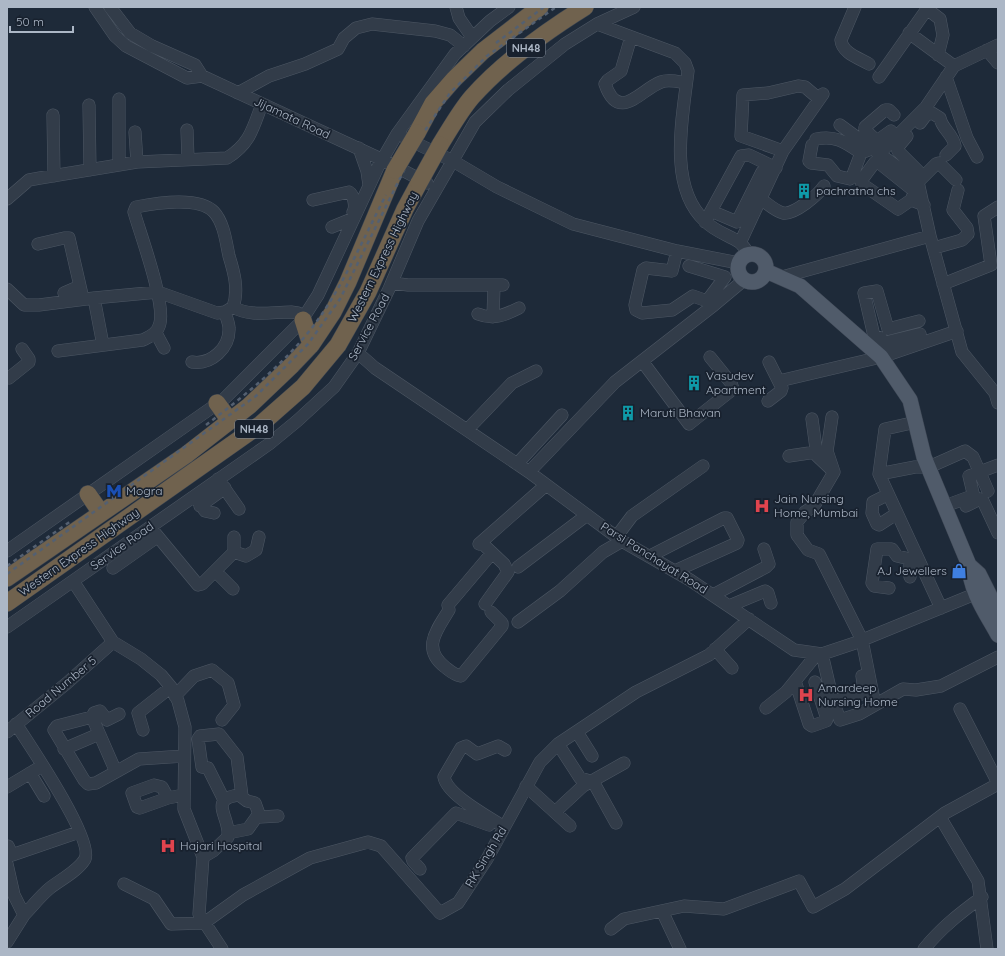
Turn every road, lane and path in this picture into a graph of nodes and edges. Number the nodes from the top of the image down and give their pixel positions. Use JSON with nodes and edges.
{"nodes":[{"id":1,"x":96,"y":7,"type":"edge"},
{"id":2,"x":110,"y":7,"type":"edge"},
{"id":3,"x":456,"y":7,"type":"edge"},
{"id":4,"x":509,"y":7,"type":"edge"},
{"id":5,"x":540,"y":7,"type":"edge"},
{"id":6,"x":586,"y":7,"type":"edge"},
{"id":7,"x":634,"y":7,"type":"edge"},
{"id":8,"x":855,"y":7,"type":"edge"},
{"id":9,"x":597,"y":24,"type":"junction"},
{"id":10,"x":909,"y":33,"type":"junction"},
{"id":11,"x":631,"y":37,"type":"junction"},
{"id":12,"x":468,"y":42,"type":"junction"},
{"id":13,"x":998,"y":45,"type":"edge"},
{"id":14,"x":987,"y":50,"type":"junction"},
{"id":15,"x":938,"y":55,"type":"junction"},
{"id":16,"x":998,"y":63,"type":"edge"},
{"id":17,"x":869,"y":64,"type":"dead end"},
{"id":18,"x":954,"y":66,"type":"junction"},
{"id":19,"x":202,"y":76,"type":"junction"},
{"id":20,"x":879,"y":77,"type":"dead end"},
{"id":21,"x":946,"y":77,"type":"junction"},
{"id":22,"x":686,"y":83,"type":"junction"},
{"id":23,"x":238,"y":93,"type":"junction"},
{"id":24,"x":119,"y":99,"type":"dead end"},
{"id":25,"x":262,"y":104,"type":"junction"},
{"id":26,"x":89,"y":105,"type":"dead end"},
{"id":27,"x":53,"y":114,"type":"dead end"},
{"id":28,"x":187,"y":130,"type":"dead end"},
{"id":29,"x":892,"y":131,"type":"junction"},
{"id":30,"x":135,"y":132,"type":"dead end"},
{"id":31,"x":397,"y":134,"type":"junction"},
{"id":32,"x":865,"y":136,"type":"junction"},
{"id":33,"x":836,"y":138,"type":"junction"},
{"id":34,"x":359,"y":148,"type":"junction"},
{"id":35,"x":783,"y":151,"type":"junction"},
{"id":36,"x":877,"y":151,"type":"junction"},
{"id":37,"x":861,"y":153,"type":"junction"},
{"id":38,"x":946,"y":155,"type":"dead end"},
{"id":39,"x":977,"y":157,"type":"dead end"},
{"id":40,"x":931,"y":158,"type":"dead end"},
{"id":41,"x":188,"y":160,"type":"junction"},
{"id":42,"x":453,"y":161,"type":"junction"},
{"id":43,"x":137,"y":162,"type":"junction"},
{"id":44,"x":120,"y":165,"type":"junction"},
{"id":45,"x":389,"y":165,"type":"junction"},
{"id":46,"x":776,"y":168,"type":"junction"},
{"id":47,"x":90,"y":170,"type":"junction"},
{"id":48,"x":762,"y":172,"type":"dead end"},
{"id":49,"x":54,"y":176,"type":"junction"},
{"id":50,"x":917,"y":178,"type":"junction"},
{"id":51,"x":824,"y":186,"type":"dead end"},
{"id":52,"x":437,"y":188,"type":"junction"},
{"id":53,"x":365,"y":189,"type":"junction"},
{"id":54,"x":8,"y":196,"type":"edge"},
{"id":55,"x":313,"y":200,"type":"dead end"},
{"id":56,"x":762,"y":200,"type":"junction"},
{"id":57,"x":911,"y":200,"type":"dead end"},
{"id":58,"x":925,"y":204,"type":"junction"},
{"id":59,"x":998,"y":207,"type":"edge"},
{"id":60,"x":711,"y":211,"type":"junction"},
{"id":61,"x":355,"y":213,"type":"junction"},
{"id":62,"x":340,"y":217,"type":"dead end"},
{"id":63,"x":705,"y":222,"type":"junction"},
{"id":64,"x":332,"y":227,"type":"dead end"},
{"id":65,"x":930,"y":231,"type":"junction"},
{"id":66,"x":38,"y":244,"type":"dead end"},
{"id":67,"x":677,"y":251,"type":"junction"},
{"id":68,"x":742,"y":253,"type":"junction"},
{"id":69,"x":693,"y":254,"type":"junction"},
{"id":70,"x":766,"y":271,"type":"junction"},
{"id":71,"x":782,"y":277,"type":"junction"},
{"id":72,"x":744,"y":280,"type":"junction"},
{"id":73,"x":392,"y":282,"type":"junction"},
{"id":74,"x":944,"y":284,"type":"junction"},
{"id":75,"x":80,"y":286,"type":"junction"},
{"id":76,"x":7,"y":289,"type":"edge"},
{"id":77,"x":158,"y":292,"type":"junction"},
{"id":78,"x":64,"y":293,"type":"dead end"},
{"id":79,"x":88,"y":298,"type":"junction"},
{"id":80,"x":711,"y":303,"type":"junction"},
{"id":81,"x":678,"y":307,"type":"junction"},
{"id":82,"x":519,"y":308,"type":"dead end"},
{"id":83,"x":229,"y":310,"type":"junction"},
{"id":84,"x":478,"y":314,"type":"dead end"},
{"id":85,"x":493,"y":317,"type":"junction"},
{"id":86,"x":697,"y":319,"type":"junction"},
{"id":87,"x":303,"y":320,"type":"junction"},
{"id":88,"x":918,"y":321,"type":"dead end"},
{"id":89,"x":957,"y":331,"type":"junction"},
{"id":90,"x":156,"y":333,"type":"junction"},
{"id":91,"x":920,"y":334,"type":"dead end"},
{"id":92,"x":311,"y":344,"type":"junction"},
{"id":93,"x":103,"y":346,"type":"junction"},
{"id":94,"x":164,"y":348,"type":"dead end"},
{"id":95,"x":22,"y":349,"type":"dead end"},
{"id":96,"x":58,"y":351,"type":"dead end"},
{"id":97,"x":884,"y":352,"type":"junction"},
{"id":98,"x":358,"y":353,"type":"junction"},
{"id":99,"x":710,"y":358,"type":"dead end"},
{"id":100,"x":192,"y":362,"type":"dead end"},
{"id":101,"x":642,"y":362,"type":"junction"},
{"id":102,"x":769,"y":362,"type":"dead end"},
{"id":103,"x":536,"y":371,"type":"dead end"},
{"id":104,"x":7,"y":377,"type":"edge"},
{"id":105,"x":779,"y":381,"type":"junction"},
{"id":106,"x":768,"y":401,"type":"dead end"},
{"id":107,"x":998,"y":403,"type":"edge"},
{"id":108,"x":217,"y":404,"type":"junction"},
{"id":109,"x":562,"y":415,"type":"dead end"},
{"id":110,"x":832,"y":417,"type":"dead end"},
{"id":111,"x":812,"y":419,"type":"dead end"},
{"id":112,"x":230,"y":421,"type":"junction"},
{"id":113,"x":916,"y":422,"type":"junction"},
{"id":114,"x":467,"y":430,"type":"junction"},
{"id":115,"x":816,"y":452,"type":"junction"},
{"id":116,"x":789,"y":456,"type":"dead end"},
{"id":117,"x":517,"y":464,"type":"junction"},
{"id":118,"x":998,"y":465,"type":"edge"},
{"id":119,"x":703,"y":466,"type":"dead end"},
{"id":120,"x":929,"y":467,"type":"junction"},
{"id":121,"x":529,"y":472,"type":"junction"},
{"id":122,"x":834,"y":472,"type":"junction"},
{"id":123,"x":980,"y":472,"type":"junction"},
{"id":124,"x":879,"y":474,"type":"junction"},
{"id":125,"x":221,"y":484,"type":"junction"},
{"id":126,"x":546,"y":485,"type":"junction"},
{"id":127,"x":988,"y":491,"type":"dead end"},
{"id":128,"x":88,"y":494,"type":"junction"},
{"id":129,"x":887,"y":495,"type":"junction"},
{"id":130,"x":197,"y":501,"type":"junction"},
{"id":131,"x":239,"y":509,"type":"dead end"},
{"id":132,"x":946,"y":510,"type":"junction"},
{"id":133,"x":101,"y":513,"type":"junction"},
{"id":134,"x":214,"y":513,"type":"dead end"},
{"id":135,"x":587,"y":514,"type":"junction"},
{"id":136,"x":896,"y":514,"type":"junction"},
{"id":137,"x":150,"y":527,"type":"junction"},
{"id":138,"x":998,"y":533,"type":"edge"},
{"id":139,"x":157,"y":537,"type":"junction"},
{"id":140,"x":234,"y":537,"type":"dead end"},
{"id":141,"x":259,"y":537,"type":"dead end"},
{"id":142,"x":619,"y":539,"type":"junction"},
{"id":143,"x":764,"y":549,"type":"dead end"},
{"id":144,"x":7,"y":551,"type":"edge"},
{"id":145,"x":234,"y":552,"type":"junction"},
{"id":146,"x":492,"y":553,"type":"junction"},
{"id":147,"x":650,"y":556,"type":"junction"},
{"id":148,"x":914,"y":560,"type":"junction"},
{"id":149,"x":518,"y":567,"type":"dead end"},
{"id":150,"x":113,"y":568,"type":"dead end"},
{"id":151,"x":215,"y":571,"type":"junction"},
{"id":152,"x":675,"y":571,"type":"junction"},
{"id":153,"x":910,"y":577,"type":"dead end"},
{"id":154,"x":7,"y":578,"type":"edge"},
{"id":155,"x":73,"y":581,"type":"junction"},
{"id":156,"x":890,"y":588,"type":"dead end"},
{"id":157,"x":233,"y":589,"type":"dead end"},
{"id":158,"x":986,"y":590,"type":"edge"},
{"id":159,"x":713,"y":595,"type":"junction"},
{"id":160,"x":7,"y":603,"type":"edge"},
{"id":161,"x":771,"y":604,"type":"dead end"},
{"id":162,"x":729,"y":606,"type":"junction"},
{"id":163,"x":940,"y":608,"type":"junction"},
{"id":164,"x":998,"y":612,"type":"edge"},
{"id":165,"x":749,"y":619,"type":"junction"},
{"id":166,"x":518,"y":622,"type":"dead end"},
{"id":167,"x":7,"y":627,"type":"edge"},
{"id":168,"x":998,"y":635,"type":"edge"},
{"id":169,"x":114,"y":642,"type":"junction"},
{"id":170,"x":858,"y":642,"type":"junction"},
{"id":171,"x":715,"y":649,"type":"junction"},
{"id":172,"x":820,"y":654,"type":"junction"},
{"id":173,"x":998,"y":657,"type":"edge"},
{"id":174,"x":732,"y":668,"type":"dead end"},
{"id":175,"x":795,"y":681,"type":"junction"},
{"id":176,"x":815,"y":682,"type":"dead end"},
{"id":177,"x":173,"y":691,"type":"junction"},
{"id":178,"x":833,"y":701,"type":"junction"},
{"id":179,"x":875,"y":705,"type":"junction"},
{"id":180,"x":766,"y":708,"type":"dead end"},
{"id":181,"x":960,"y":709,"type":"dead end"},
{"id":182,"x":120,"y":714,"type":"dead end"},
{"id":183,"x":92,"y":718,"type":"junction"},
{"id":184,"x":222,"y":720,"type":"dead end"},
{"id":185,"x":12,"y":728,"type":"edge"},
{"id":186,"x":143,"y":730,"type":"dead end"},
{"id":187,"x":577,"y":732,"type":"junction"},
{"id":188,"x":99,"y":734,"type":"junction"},
{"id":189,"x":558,"y":744,"type":"junction"},
{"id":190,"x":199,"y":745,"type":"junction"},
{"id":191,"x":64,"y":749,"type":"junction"},
{"id":192,"x":505,"y":750,"type":"dead end"},
{"id":193,"x":184,"y":751,"type":"junction"},
{"id":194,"x":592,"y":756,"type":"dead end"},
{"id":195,"x":624,"y":763,"type":"dead end"},
{"id":196,"x":42,"y":766,"type":"junction"},
{"id":197,"x":116,"y":772,"type":"junction"},
{"id":198,"x":30,"y":773,"type":"junction"},
{"id":199,"x":997,"y":780,"type":"edge"},
{"id":200,"x":590,"y":781,"type":"junction"},
{"id":201,"x":7,"y":786,"type":"edge"},
{"id":202,"x":526,"y":786,"type":"junction"},
{"id":203,"x":44,"y":796,"type":"dead end"},
{"id":204,"x":183,"y":796,"type":"junction"},
{"id":205,"x":242,"y":796,"type":"junction"},
{"id":206,"x":168,"y":798,"type":"dead end"},
{"id":207,"x":224,"y":800,"type":"junction"},
{"id":208,"x":555,"y":812,"type":"junction"},
{"id":209,"x":258,"y":815,"type":"junction"},
{"id":210,"x":278,"y":816,"type":"dead end"},
{"id":211,"x":940,"y":817,"type":"junction"},
{"id":212,"x":616,"y":823,"type":"dead end"},
{"id":213,"x":570,"y":826,"type":"dead end"},
{"id":214,"x":503,"y":829,"type":"junction"},
{"id":215,"x":79,"y":832,"type":"junction"},
{"id":216,"x":228,"y":833,"type":"junction"},
{"id":217,"x":7,"y":844,"type":"edge"},
{"id":218,"x":203,"y":857,"type":"junction"},
{"id":219,"x":7,"y":864,"type":"edge"},
{"id":220,"x":420,"y":869,"type":"dead end"},
{"id":221,"x":124,"y":884,"type":"dead end"},
{"id":222,"x":982,"y":897,"type":"junction"},
{"id":223,"x":662,"y":911,"type":"junction"},
{"id":224,"x":24,"y":915,"type":"junction"},
{"id":225,"x":204,"y":923,"type":"junction"},
{"id":226,"x":611,"y":929,"type":"dead end"},
{"id":227,"x":7,"y":942,"type":"edge"},
{"id":228,"x":222,"y":949,"type":"edge"},
{"id":229,"x":680,"y":949,"type":"edge"},
{"id":230,"x":924,"y":949,"type":"edge"},
{"id":231,"x":987,"y":949,"type":"edge"}],
"edges":[{"from":1,"to":19,"type":"street","name":"Jijamata Road"},
{"from":2,"to":19,"type":"street","name":"Jijamata Road"},
{"from":3,"to":12,"type":"street"},
{"from":4,"to":12,"type":"street"},
{"from":5,"to":45,"type":"highway","name":"Western Express Highway","number":"NH48","bridge":true},
{"from":6,"to":160,"type":"highway","name":"Western Express Highway","number":"NH48","bridge":true},
{"from":7,"to":9,"type":"street","name":"Service Road"},
{"from":8,"to":17,"type":"street"},
{"from":9,"to":11,"type":"street"},
{"from":9,"to":42,"type":"street","name":"Service Road"},
{"from":10,"to":15,"type":"street"},
{"from":10,"to":15,"type":"street"},
{"from":10,"to":20,"type":"street"},
{"from":11,"to":22,"type":"street"},
{"from":11,"to":22,"type":"street"},
{"from":12,"to":23,"type":"street"},
{"from":12,"to":31,"type":"street"},
{"from":13,"to":14,"type":"street"},
{"from":14,"to":16,"type":"street"},
{"from":14,"to":18,"type":"street"},
{"from":15,"to":18,"type":"street"},
{"from":18,"to":21,"type":"street"},
{"from":19,"to":23,"type":"street","name":"Jijamata Road"},
{"from":21,"to":29,"type":"street"},
{"from":21,"to":39,"type":"street"},
{"from":22,"to":63,"type":"street"},
{"from":23,"to":25,"type":"street","name":"Jijamata Road"},
{"from":24,"to":44,"type":"street"},
{"from":25,"to":34,"type":"street","name":"Jijamata Road"},
{"from":25,"to":41,"type":"street"},
{"from":26,"to":47,"type":"street"},
{"from":27,"to":49,"type":"street"},
{"from":28,"to":41,"type":"street"},
{"from":29,"to":32,"type":"street"},
{"from":29,"to":32,"type":"street"},
{"from":29,"to":36,"type":"street"},
{"from":30,"to":43,"type":"street"},
{"from":31,"to":42,"type":"street"},
{"from":31,"to":45,"type":"street"},
{"from":32,"to":33,"type":"street"},
{"from":32,"to":36,"type":"street"},
{"from":33,"to":37,"type":"street"},
{"from":33,"to":37,"type":"street"},
{"from":34,"to":45,"type":"street","name":"Jijamata Road"},
{"from":34,"to":53,"type":"street"},
{"from":35,"to":35,"type":"street"},
{"from":35,"to":46,"type":"street"},
{"from":36,"to":37,"type":"street"},
{"from":36,"to":50,"type":"street"},
{"from":38,"to":50,"type":"street"},
{"from":40,"to":50,"type":"street"},
{"from":41,"to":43,"type":"street"},
{"from":42,"to":52,"type":"street","name":"Service Road"},
{"from":42,"to":67,"type":"street"},
{"from":43,"to":44,"type":"street"},
{"from":44,"to":47,"type":"street"},
{"from":45,"to":52,"type":"street","name":"Jijamata Road"},
{"from":45,"to":53,"type":"street"},
{"from":45,"to":92,"type":"highway","name":"Western Express Highway","number":"NH48"},
{"from":46,"to":56,"type":"street"},
{"from":46,"to":60,"type":"street"},
{"from":47,"to":49,"type":"street"},
{"from":48,"to":60,"type":"street"},
{"from":49,"to":54,"type":"street"},
{"from":50,"to":58,"type":"street"},
{"from":50,"to":65,"type":"street"},
{"from":51,"to":56,"type":"street"},
{"from":52,"to":73,"type":"street","name":"Service Road"},
{"from":53,"to":61,"type":"street"},
{"from":55,"to":61,"type":"street"},
{"from":56,"to":68,"type":"street"},
{"from":57,"to":58,"type":"street"},
{"from":58,"to":65,"type":"street"},
{"from":59,"to":74,"type":"street"},
{"from":60,"to":63,"type":"street"},
{"from":61,"to":62,"type":"street"},
{"from":61,"to":64,"type":"street"},
{"from":61,"to":87,"type":"street"},
{"from":63,"to":68,"type":"street"},
{"from":65,"to":71,"type":"street"},
{"from":65,"to":74,"type":"street"},
{"from":66,"to":75,"type":"street"},
{"from":67,"to":69,"type":"street"},
{"from":67,"to":81,"type":"street"},
{"from":68,"to":69,"type":"street"},
{"from":68,"to":70,"type":"main road"},
{"from":68,"to":72,"type":"main road"},
{"from":69,"to":80,"type":"street"},
{"from":70,"to":71,"type":"main road"},
{"from":70,"to":72,"type":"main road"},
{"from":71,"to":97,"type":"main road"},
{"from":72,"to":80,"type":"street"},
{"from":73,"to":85,"type":"street"},
{"from":73,"to":98,"type":"street","name":"Service Road"},
{"from":74,"to":89,"type":"street"},
{"from":75,"to":78,"type":"street"},
{"from":75,"to":79,"type":"street"},
{"from":76,"to":79,"type":"street"},
{"from":77,"to":79,"type":"street"},
{"from":77,"to":83,"type":"street"},
{"from":77,"to":83,"type":"street"},
{"from":77,"to":90,"type":"street"},
{"from":79,"to":93,"type":"street"},
{"from":80,"to":81,"type":"street"},
{"from":80,"to":86,"type":"street"},
{"from":81,"to":86,"type":"street"},
{"from":82,"to":85,"type":"street"},
{"from":83,"to":87,"type":"street"},
{"from":83,"to":100,"type":"street"},
{"from":84,"to":85,"type":"street"},
{"from":86,"to":101,"type":"street"},
{"from":87,"to":92,"type":"highway"},
{"from":87,"to":108,"type":"street"},
{"from":88,"to":97,"type":"street"},
{"from":89,"to":97,"type":"street"},
{"from":89,"to":107,"type":"street"},
{"from":90,"to":93,"type":"street"},
{"from":90,"to":94,"type":"street"},
{"from":91,"to":97,"type":"street"},
{"from":92,"to":112,"type":"highway","name":"Western Express Highway","number":"NH48"},
{"from":93,"to":96,"type":"street"},
{"from":95,"to":104,"type":"street"},
{"from":97,"to":105,"type":"street"},
{"from":97,"to":113,"type":"main road"},
{"from":98,"to":114,"type":"street","name":"Parsi Panchayat Road"},
{"from":98,"to":125,"type":"street","name":"Service Road"},
{"from":99,"to":101,"type":"street"},
{"from":101,"to":121,"type":"street"},
{"from":102,"to":105,"type":"street"},
{"from":103,"to":114,"type":"street"},
{"from":105,"to":106,"type":"street"},
{"from":108,"to":112,"type":"highway"},
{"from":108,"to":128,"type":"street"},
{"from":109,"to":117,"type":"street"},
{"from":110,"to":122,"type":"street"},
{"from":111,"to":115,"type":"street"},
{"from":112,"to":133,"type":"highway","name":"Western Express Highway","number":"NH48"},
{"from":113,"to":120,"type":"main road"},
{"from":113,"to":124,"type":"street"},
{"from":114,"to":117,"type":"street","name":"Parsi Panchayat Road"},
{"from":115,"to":116,"type":"street"},
{"from":115,"to":122,"type":"street"},
{"from":117,"to":121,"type":"street","name":"Parsi Panchayat Road"},
{"from":118,"to":123,"type":"street"},
{"from":119,"to":142,"type":"street"},
{"from":120,"to":123,"type":"street"},
{"from":120,"to":124,"type":"street"},
{"from":120,"to":132,"type":"main road"},
{"from":121,"to":126,"type":"street","name":"Parsi Panchayat Road"},
{"from":122,"to":170,"type":"street"},
{"from":123,"to":127,"type":"street"},
{"from":123,"to":132,"type":"street"},
{"from":124,"to":129,"type":"street"},
{"from":125,"to":130,"type":"street","name":"Service Road"},
{"from":125,"to":131,"type":"street"},
{"from":126,"to":135,"type":"street","name":"Parsi Panchayat Road"},
{"from":126,"to":146,"type":"street"},
{"from":128,"to":133,"type":"highway"},
{"from":128,"to":144,"type":"street"},
{"from":129,"to":136,"type":"street"},
{"from":129,"to":136,"type":"street"},
{"from":130,"to":134,"type":"street"},
{"from":130,"to":137,"type":"street","name":"Service Road"},
{"from":132,"to":138,"type":"street"},
{"from":132,"to":158,"type":"main road"},
{"from":133,"to":154,"type":"highway","name":"Western Express Highway","number":"NH48"},
{"from":135,"to":142,"type":"street","name":"Parsi Panchayat Road"},
{"from":135,"to":149,"type":"street"},
{"from":136,"to":148,"type":"street"},
{"from":137,"to":139,"type":"street"},
{"from":137,"to":155,"type":"street","name":"Service Road"},
{"from":139,"to":150,"type":"street"},
{"from":139,"to":151,"type":"street"},
{"from":140,"to":145,"type":"street"},
{"from":141,"to":145,"type":"street"},
{"from":142,"to":147,"type":"street","name":"Parsi Panchayat Road"},
{"from":142,"to":166,"type":"street"},
{"from":143,"to":159,"type":"street"},
{"from":145,"to":151,"type":"street"},
{"from":146,"to":146,"type":"street"},
{"from":147,"to":152,"type":"street","name":"Parsi Panchayat Road"},
{"from":147,"to":152,"type":"street"},
{"from":148,"to":153,"type":"street"},
{"from":148,"to":156,"type":"street"},
{"from":148,"to":163,"type":"street"},
{"from":151,"to":157,"type":"street"},
{"from":152,"to":159,"type":"street","name":"Parsi Panchayat Road"},
{"from":155,"to":167,"type":"street","name":"Service Road"},
{"from":155,"to":169,"type":"street"},
{"from":158,"to":163,"type":"street","name":"Parsi Panchayat Road"},
{"from":158,"to":164,"type":"main road"},
{"from":158,"to":168,"type":"main road"},
{"from":159,"to":162,"type":"street","name":"Parsi Panchayat Road"},
{"from":161,"to":162,"type":"street"},
{"from":162,"to":165,"type":"street","name":"Parsi Panchayat Road"},
{"from":163,"to":170,"type":"street","name":"Parsi Panchayat Road"},
{"from":165,"to":171,"type":"street","name":"RK Singh Rd"},
{"from":165,"to":172,"type":"street","name":"Parsi Panchayat Road"},
{"from":169,"to":177,"type":"street"},
{"from":169,"to":185,"type":"street","name":"Road Number 5"},
{"from":170,"to":172,"type":"street","name":"Parsi Panchayat Road"},
{"from":170,"to":178,"type":"street"},
{"from":170,"to":179,"type":"street"},
{"from":171,"to":174,"type":"street"},
{"from":171,"to":187,"type":"street","name":"RK Singh Rd"},
{"from":172,"to":175,"type":"street"},
{"from":172,"to":178,"type":"street"},
{"from":173,"to":179,"type":"street"},
{"from":175,"to":176,"type":"street"},
{"from":175,"to":180,"type":"street"},
{"from":177,"to":184,"type":"street"},
{"from":177,"to":186,"type":"street"},
{"from":177,"to":193,"type":"street"},
{"from":178,"to":179,"type":"street"},
{"from":181,"to":199,"type":"street"},
{"from":182,"to":183,"type":"street"},
{"from":183,"to":188,"type":"street"},
{"from":183,"to":191,"type":"street"},
{"from":185,"to":196,"type":"street"},
{"from":187,"to":189,"type":"street","name":"RK Singh Rd"},
{"from":187,"to":194,"type":"street"},
{"from":188,"to":191,"type":"street"},
{"from":188,"to":197,"type":"street"},
{"from":189,"to":200,"type":"street"},
{"from":189,"to":202,"type":"street","name":"RK Singh Rd"},
{"from":190,"to":193,"type":"street"},
{"from":190,"to":205,"type":"street"},
{"from":190,"to":207,"type":"street"},
{"from":191,"to":197,"type":"street"},
{"from":192,"to":214,"type":"street"},
{"from":193,"to":197,"type":"street"},
{"from":193,"to":204,"type":"street"},
{"from":195,"to":200,"type":"street"},
{"from":196,"to":198,"type":"street"},
{"from":196,"to":215,"type":"street"},
{"from":198,"to":201,"type":"street"},
{"from":198,"to":203,"type":"street"},
{"from":199,"to":211,"type":"street"},
{"from":200,"to":208,"type":"street"},
{"from":200,"to":212,"type":"street"},
{"from":202,"to":208,"type":"street"},
{"from":202,"to":214,"type":"street","name":"RK Singh Rd"},
{"from":204,"to":206,"type":"street"},
{"from":204,"to":218,"type":"street"},
{"from":205,"to":207,"type":"street"},
{"from":205,"to":209,"type":"street"},
{"from":207,"to":216,"type":"street"},
{"from":208,"to":213,"type":"street"},
{"from":209,"to":210,"type":"street"},
{"from":209,"to":216,"type":"street"},
{"from":211,"to":222,"type":"street"},
{"from":211,"to":223,"type":"street"},
{"from":214,"to":220,"type":"street"},
{"from":214,"to":225,"type":"street","name":"RK Singh Rd"},
{"from":215,"to":217,"type":"street"},
{"from":215,"to":224,"type":"street"},
{"from":216,"to":218,"type":"street"},
{"from":218,"to":225,"type":"street"},
{"from":219,"to":224,"type":"street"},
{"from":221,"to":225,"type":"street"},
{"from":222,"to":230,"type":"street"},
{"from":222,"to":231,"type":"street"},
{"from":223,"to":226,"type":"street"},
{"from":223,"to":229,"type":"street"},
{"from":224,"to":227,"type":"street"},
{"from":225,"to":228,"type":"street"}]}
